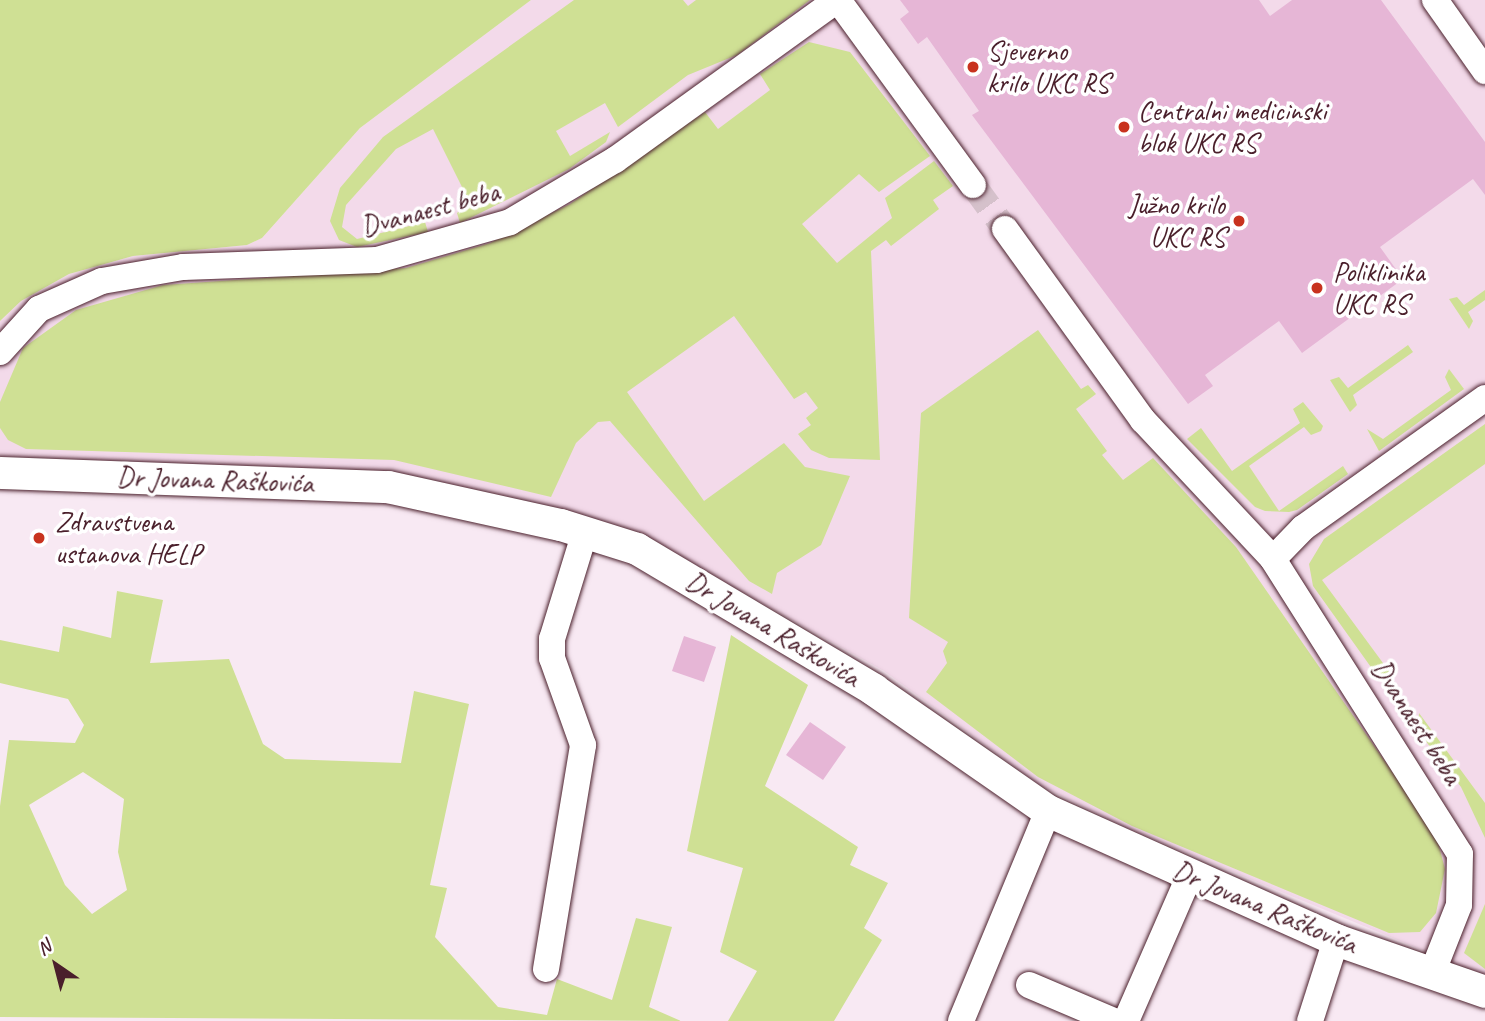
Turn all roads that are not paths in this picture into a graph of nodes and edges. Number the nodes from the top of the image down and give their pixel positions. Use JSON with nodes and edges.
{"nodes":[{"id":1,"x":837,"y":0,"type":"edge"},
{"id":2,"x":1435,"y":0,"type":"edge"},
{"id":3,"x":1485,"y":71,"type":"edge"},
{"id":4,"x":972,"y":185,"type":"tunnel mouth"},
{"id":5,"x":1005,"y":229,"type":"tunnel mouth"},
{"id":6,"x":0,"y":352,"type":"edge"},
{"id":7,"x":1485,"y":398,"type":"edge"},
{"id":8,"x":0,"y":473,"type":"edge"},
{"id":9,"x":586,"y":532,"type":"junction"},
{"id":10,"x":1273,"y":559,"type":"junction"},
{"id":11,"x":1048,"y":811,"type":"junction"},
{"id":12,"x":1189,"y":877,"type":"junction"},
{"id":13,"x":1336,"y":940,"type":"junction"},
{"id":14,"x":546,"y":969,"type":"dead end"},
{"id":15,"x":1433,"y":971,"type":"junction"},
{"id":16,"x":1029,"y":985,"type":"dead end"},
{"id":17,"x":1485,"y":992,"type":"edge"},
{"id":18,"x":1084,"y":1015,"type":"edge"},
{"id":19,"x":961,"y":1021,"type":"edge"},
{"id":20,"x":1114,"y":1021,"type":"edge"},
{"id":21,"x":1126,"y":1021,"type":"edge"},
{"id":22,"x":1310,"y":1021,"type":"edge"}],
"edges":[{"from":1,"to":4,"type":"street","name":"Dvanaest beba"},
{"from":1,"to":6,"type":"street","name":"Dvanaest beba"},
{"from":2,"to":3,"type":"street"},
{"from":5,"to":10,"type":"street","name":"Dvanaest beba"},
{"from":7,"to":10,"type":"street"},
{"from":8,"to":9,"type":"street","name":"Dr Jovana Raškovića"},
{"from":9,"to":11,"type":"street","name":"Dr Jovana Raškovića"},
{"from":9,"to":14,"type":"street"},
{"from":10,"to":15,"type":"street","name":"Dvanaest beba"},
{"from":11,"to":12,"type":"street","name":"Dr Jovana Raškovića"},
{"from":11,"to":19,"type":"street"},
{"from":12,"to":13,"type":"street","name":"Dr Jovana Raškovića"},
{"from":12,"to":21,"type":"street"},
{"from":13,"to":15,"type":"street","name":"Dr Jovana Raškovića"},
{"from":13,"to":22,"type":"street"},
{"from":15,"to":17,"type":"street","name":"Dr Jovana Raškovića"},
{"from":16,"to":18,"type":"street"},
{"from":18,"to":20,"type":"street"}]}
